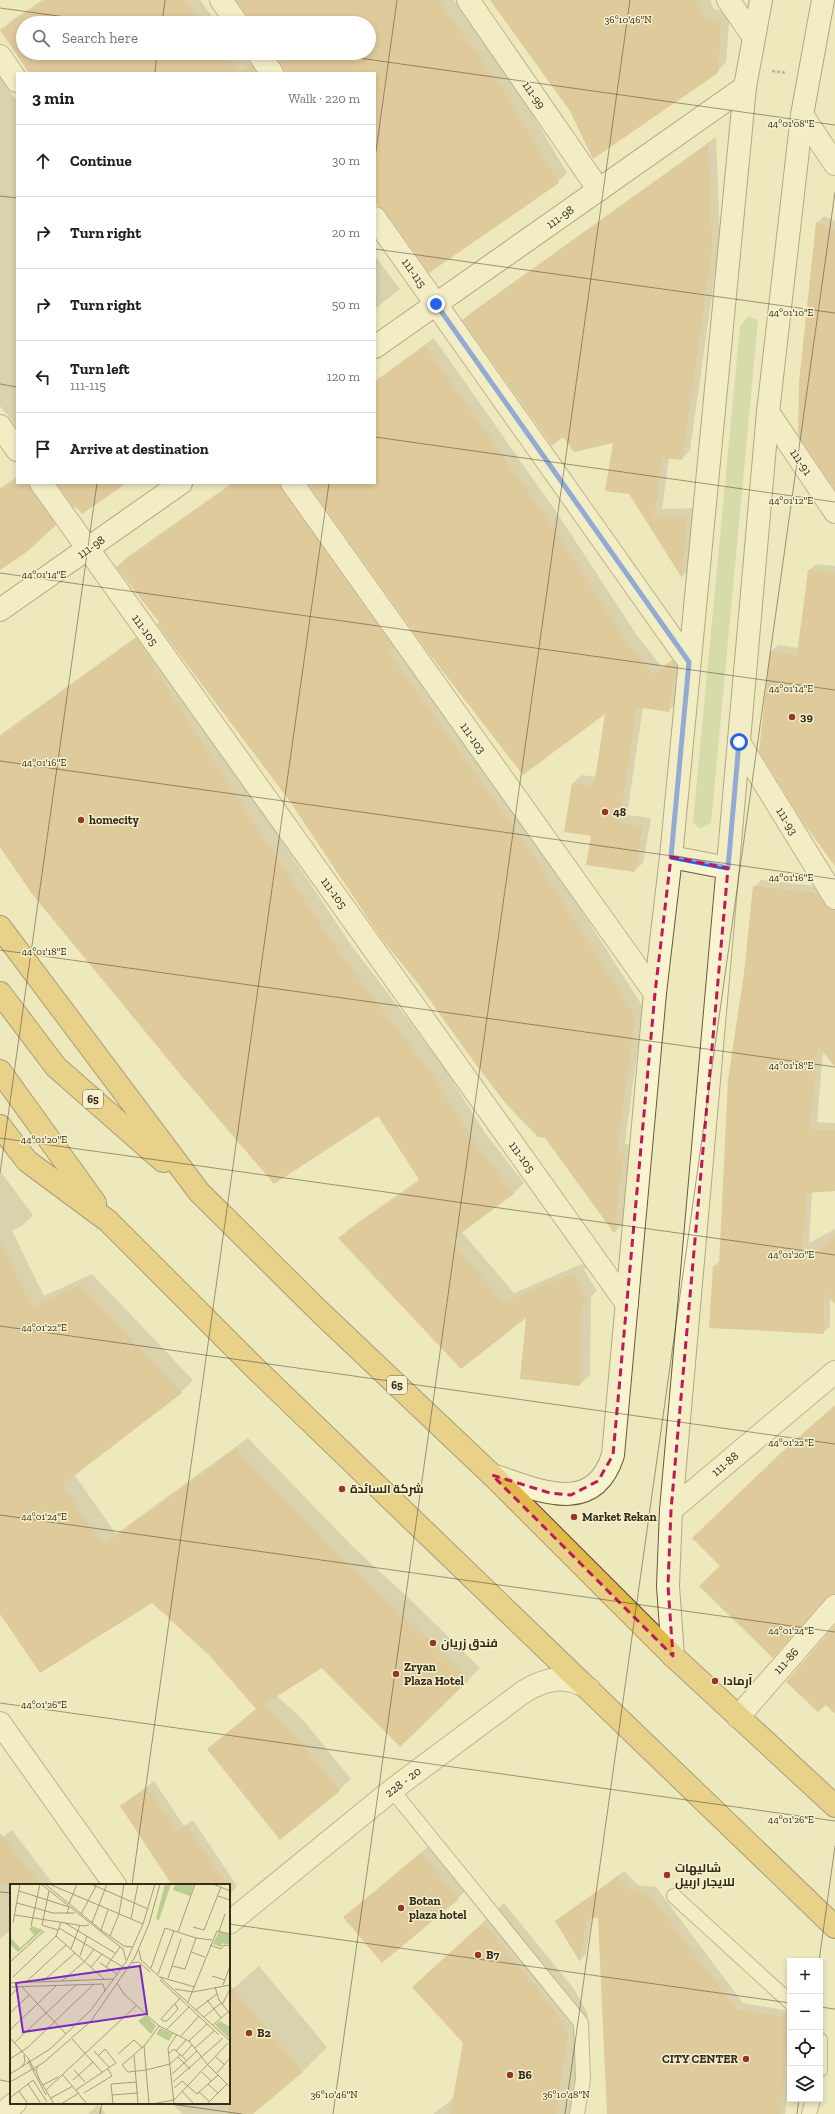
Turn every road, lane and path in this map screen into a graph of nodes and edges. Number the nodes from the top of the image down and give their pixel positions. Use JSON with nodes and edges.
{"nodes":[{"id":1,"x":220,"y":0,"type":"edge"},
{"id":2,"x":468,"y":0,"type":"edge"},
{"id":3,"x":728,"y":0,"type":"edge"},
{"id":4,"x":761,"y":0,"type":"edge"},
{"id":5,"x":823,"y":0,"type":"edge"},
{"id":6,"x":232,"y":16,"type":"edge"},
{"id":7,"x":835,"y":24,"type":"edge"},
{"id":8,"x":753,"y":36,"type":"junction"},
{"id":9,"x":816,"y":38,"type":"junction"},
{"id":10,"x":0,"y":56,"type":"edge"},
{"id":11,"x":263,"y":60,"type":"edge"},
{"id":12,"x":271,"y":72,"type":"edge"},
{"id":13,"x":747,"y":77,"type":"junction"},
{"id":14,"x":809,"y":77,"type":"junction"},
{"id":15,"x":16,"y":80,"type":"edge"},
{"id":16,"x":802,"y":115,"type":"junction"},
{"id":17,"x":835,"y":164,"type":"edge"},
{"id":18,"x":599,"y":190,"type":"junction"},
{"id":19,"x":376,"y":219,"type":"edge"},
{"id":20,"x":436,"y":304,"type":"junction"},
{"id":21,"x":376,"y":346,"type":"edge"},
{"id":22,"x":768,"y":412,"type":"junction"},
{"id":23,"x":0,"y":426,"type":"edge"},
{"id":24,"x":16,"y":449,"type":"edge"},
{"id":25,"x":42,"y":484,"type":"edge"},
{"id":26,"x":180,"y":484,"type":"edge"},
{"id":27,"x":293,"y":484,"type":"edge"},
{"id":28,"x":835,"y":512,"type":"edge"},
{"id":29,"x":88,"y":549,"type":"junction"},
{"id":30,"x":0,"y":610,"type":"edge"},
{"id":31,"x":689,"y":662,"type":"junction"},
{"id":32,"x":739,"y":742,"type":"junction"},
{"id":33,"x":671,"y":857,"type":"junction"},
{"id":34,"x":728,"y":868,"type":"junction"},
{"id":35,"x":835,"y":898,"type":"edge"},
{"id":36,"x":0,"y":927,"type":"edge"},
{"id":37,"x":0,"y":993,"type":"edge"},
{"id":38,"x":655,"y":993,"type":"junction"},
{"id":39,"x":0,"y":1071,"type":"edge"},
{"id":40,"x":0,"y":1126,"type":"edge"},
{"id":41,"x":199,"y":1192,"type":"junction"},
{"id":42,"x":108,"y":1221,"type":"junction"},
{"id":43,"x":627,"y":1304,"type":"junction"},
{"id":44,"x":835,"y":1372,"type":"edge"},
{"id":45,"x":492,"y":1475,"type":"junction"},
{"id":46,"x":671,"y":1510,"type":"junction"},
{"id":47,"x":835,"y":1606,"type":"edge"},
{"id":48,"x":673,"y":1656,"type":"junction"},
{"id":49,"x":591,"y":1691,"type":"junction"},
{"id":50,"x":738,"y":1717,"type":"junction"},
{"id":51,"x":0,"y":1723,"type":"edge"},
{"id":52,"x":392,"y":1790,"type":"junction"},
{"id":53,"x":835,"y":1806,"type":"edge"},
{"id":54,"x":114,"y":1884,"type":"edge"},
{"id":55,"x":674,"y":1896,"type":"dead end"},
{"id":56,"x":230,"y":1922,"type":"edge"},
{"id":57,"x":835,"y":1927,"type":"edge"},
{"id":58,"x":787,"y":1999,"type":"edge"},
{"id":59,"x":812,"y":2102,"type":"edge"},
{"id":60,"x":14,"y":2104,"type":"edge"},
{"id":61,"x":2,"y":2114,"type":"edge"},
{"id":62,"x":577,"y":2114,"type":"edge"},
{"id":63,"x":809,"y":2114,"type":"edge"}],
"edges":[{"from":1,"to":6,"type":"street"},
{"from":2,"to":18,"type":"street","name":"111-99"},
{"from":3,"to":8,"type":"street"},
{"from":4,"to":8,"type":"street"},
{"from":5,"to":9,"type":"street"},
{"from":7,"to":9,"type":"street"},
{"from":8,"to":13,"type":"street"},
{"from":9,"to":14,"type":"street"},
{"from":10,"to":15,"type":"street"},
{"from":11,"to":12,"type":"street"},
{"from":13,"to":14,"type":"path"},
{"from":13,"to":18,"type":"street","name":"111-98"},
{"from":13,"to":31,"type":"street"},
{"from":14,"to":16,"type":"street"},
{"from":16,"to":17,"type":"street"},
{"from":16,"to":22,"type":"street"},
{"from":18,"to":20,"type":"street","name":"111-98"},
{"from":19,"to":20,"type":"street","name":"111-115"},
{"from":20,"to":21,"type":"street","name":"111-98"},
{"from":20,"to":31,"type":"street","name":"111-115"},
{"from":22,"to":28,"type":"street","name":"111-91"},
{"from":22,"to":32,"type":"street"},
{"from":23,"to":24,"type":"street"},
{"from":25,"to":29,"type":"street","name":"111-105"},
{"from":26,"to":29,"type":"street","name":"111-98"},
{"from":27,"to":38,"type":"street","name":"111-103"},
{"from":29,"to":30,"type":"street","name":"111-98"},
{"from":29,"to":43,"type":"street","name":"111-105"},
{"from":31,"to":33,"type":"street"},
{"from":32,"to":34,"type":"street"},
{"from":32,"to":35,"type":"street","name":"111-93"},
{"from":33,"to":34,"type":"street"},
{"from":33,"to":38,"type":"street"},
{"from":34,"to":46,"type":"street"},
{"from":36,"to":41,"type":"highway","number":"65"},
{"from":37,"to":41,"type":"highway","number":"65"},
{"from":38,"to":43,"type":"street"},
{"from":39,"to":42,"type":"highway"},
{"from":40,"to":42,"type":"highway"},
{"from":41,"to":45,"type":"highway","number":"65"},
{"from":42,"to":49,"type":"highway"},
{"from":43,"to":45,"type":"street"},
{"from":44,"to":46,"type":"street","name":"111-88"},
{"from":45,"to":48,"type":"highway","number":"65"},
{"from":46,"to":48,"type":"street"},
{"from":47,"to":50,"type":"street","name":"111-86"},
{"from":48,"to":50,"type":"highway","number":"65"},
{"from":49,"to":52,"type":"street","name":"228 - 20"},
{"from":49,"to":57,"type":"highway"},
{"from":50,"to":53,"type":"highway","number":"65"},
{"from":51,"to":54,"type":"street"},
{"from":52,"to":56,"type":"street","name":"228 - 20"},
{"from":52,"to":62,"type":"lane"},
{"from":55,"to":58,"type":"lane"},
{"from":59,"to":63,"type":"lane"},
{"from":60,"to":61,"type":"street"}]}
